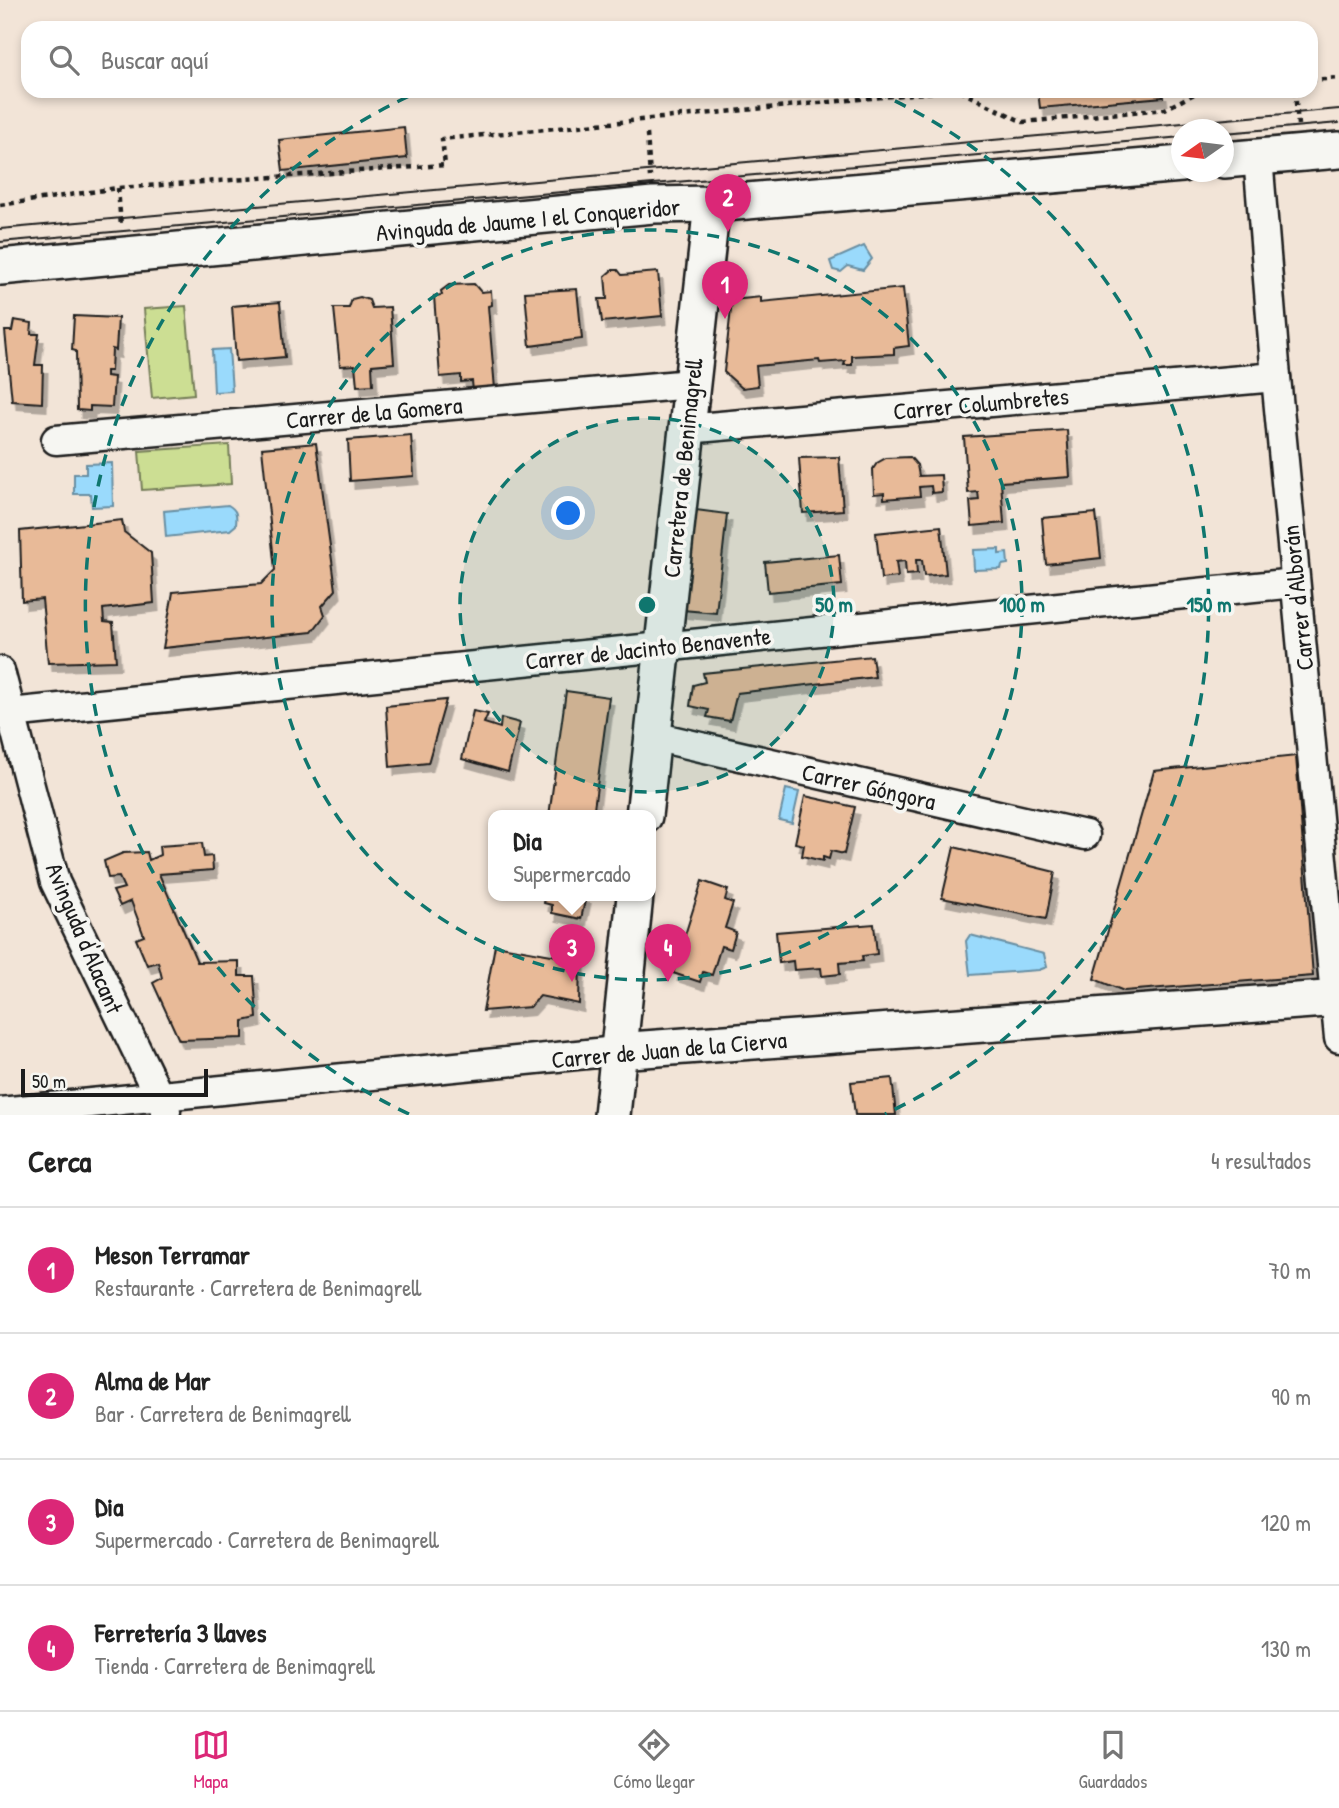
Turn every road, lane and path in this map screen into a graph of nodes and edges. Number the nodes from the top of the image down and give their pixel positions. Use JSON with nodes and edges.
{"nodes":[{"id":1,"x":1339,"y":78,"type":"edge"},
{"id":2,"x":1318,"y":80,"type":"edge"},
{"id":3,"x":871,"y":98,"type":"edge"},
{"id":4,"x":975,"y":98,"type":"edge"},
{"id":5,"x":1186,"y":98,"type":"edge"},
{"id":6,"x":647,"y":134,"type":"dead end"},
{"id":7,"x":1339,"y":150,"type":"edge"},
{"id":8,"x":1258,"y":157,"type":"junction"},
{"id":9,"x":1234,"y":159,"type":"edge"},
{"id":10,"x":1171,"y":165,"type":"edge"},
{"id":11,"x":118,"y":188,"type":"junction"},
{"id":12,"x":712,"y":204,"type":"junction"},
{"id":13,"x":0,"y":205,"type":"edge"},
{"id":14,"x":653,"y":205,"type":"junction"},
{"id":15,"x":123,"y":255,"type":"junction"},
{"id":16,"x":0,"y":267,"type":"edge"},
{"id":17,"x":1276,"y":377,"type":"junction"},
{"id":18,"x":691,"y":384,"type":"junction"},
{"id":19,"x":686,"y":429,"type":"junction"},
{"id":20,"x":56,"y":440,"type":"dead end"},
{"id":21,"x":1295,"y":583,"type":"junction"},
{"id":22,"x":662,"y":646,"type":"junction"},
{"id":23,"x":0,"y":671,"type":"edge"},
{"id":24,"x":5,"y":714,"type":"edge"},
{"id":25,"x":653,"y":736,"type":"junction"},
{"id":26,"x":645,"y":810,"type":"edge"},
{"id":27,"x":1085,"y":835,"type":"dead end"},
{"id":28,"x":634,"y":901,"type":"edge"},
{"id":29,"x":1338,"y":998,"type":"edge"},
{"id":30,"x":1339,"y":1038,"type":"edge"},
{"id":31,"x":617,"y":1051,"type":"junction"},
{"id":32,"x":163,"y":1106,"type":"edge"},
{"id":33,"x":0,"y":1112,"type":"edge"},
{"id":34,"x":612,"y":1115,"type":"edge"}],
"edges":[{"from":1,"to":2,"type":"path"},
{"from":3,"to":11,"type":"path"},
{"from":4,"to":5,"type":"path"},
{"from":6,"to":14,"type":"path"},
{"from":7,"to":8,"type":"street"},
{"from":8,"to":9,"type":"street"},
{"from":8,"to":17,"type":"street","name":"Carrer d'Alborán"},
{"from":10,"to":12,"type":"street","name":"Avinguda de Jaume I el Conqueridor"},
{"from":11,"to":13,"type":"path"},
{"from":11,"to":15,"type":"path"},
{"from":12,"to":14,"type":"street","name":"Avinguda de Jaume I el Conqueridor"},
{"from":12,"to":18,"type":"street","name":"Carretera de Benimagrell"},
{"from":14,"to":15,"type":"street","name":"Avinguda de Jaume I el Conqueridor"},
{"from":15,"to":16,"type":"street","name":"Avinguda de Jaume I el Conqueridor"},
{"from":17,"to":19,"type":"street","name":"Carrer Columbretes"},
{"from":17,"to":21,"type":"street","name":"Carrer d'Alborán"},
{"from":18,"to":19,"type":"street","name":"Carretera de Benimagrell"},
{"from":18,"to":20,"type":"street","name":"Carrer de la Gomera"},
{"from":19,"to":22,"type":"street","name":"Carretera de Benimagrell"},
{"from":21,"to":22,"type":"street","name":"Carrer de Jacinto Benavente"},
{"from":21,"to":29,"type":"street","name":"Carrer d'Alborán"},
{"from":22,"to":24,"type":"street","name":"Carrer de Jacinto Benavente"},
{"from":22,"to":25,"type":"street","name":"Carretera de Benimagrell"},
{"from":23,"to":24,"type":"street","name":"Avinguda d'Alacant"},
{"from":24,"to":32,"type":"street","name":"Avinguda d'Alacant"},
{"from":25,"to":26,"type":"street","name":"Carretera de Benimagrell"},
{"from":25,"to":27,"type":"street","name":"Carrer Góngora"},
{"from":28,"to":31,"type":"street"},
{"from":29,"to":30,"type":"street","name":"Carrer d'Alborán"},
{"from":29,"to":31,"type":"street","name":"Carrer de Juan de la Cierva"},
{"from":31,"to":32,"type":"street","name":"Carrer de Juan de la Cierva"},
{"from":31,"to":34,"type":"street"},
{"from":32,"to":33,"type":"street","name":"Carrer de Juan de la Cierva"}]}
